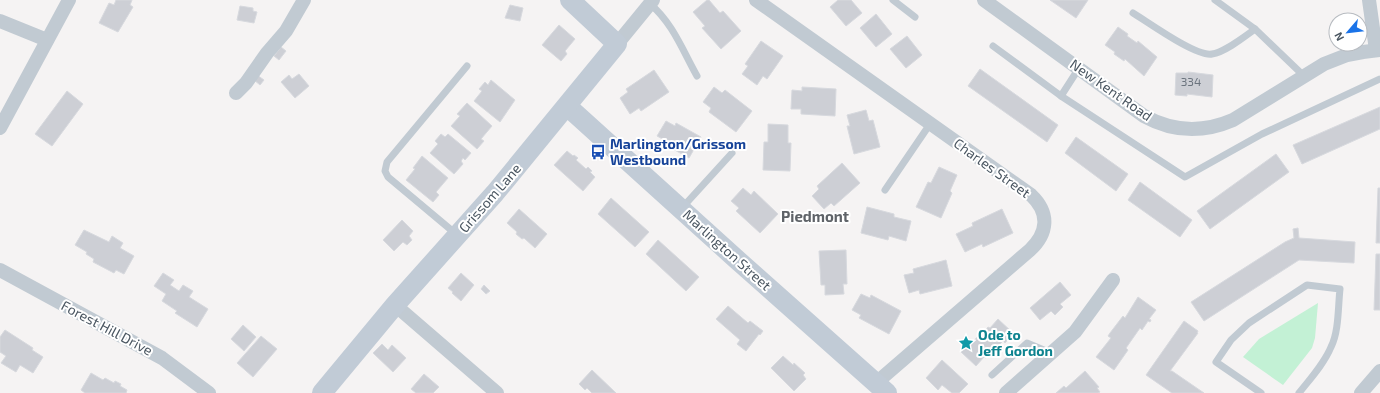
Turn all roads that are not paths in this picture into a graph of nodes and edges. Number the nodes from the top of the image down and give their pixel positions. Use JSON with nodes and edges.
{"nodes":[{"id":1,"x":69,"y":0,"type":"edge"},
{"id":2,"x":304,"y":0,"type":"edge"},
{"id":3,"x":570,"y":0,"type":"edge"},
{"id":4,"x":756,"y":0,"type":"edge"},
{"id":5,"x":893,"y":0,"type":"edge"},
{"id":6,"x":984,"y":0,"type":"edge"},
{"id":7,"x":1215,"y":0,"type":"edge"},
{"id":8,"x":1369,"y":0,"type":"edge"},
{"id":9,"x":651,"y":2,"type":"edge"},
{"id":10,"x":1133,"y":13,"type":"dead end"},
{"id":11,"x":915,"y":17,"type":"dead end"},
{"id":12,"x":0,"y":21,"type":"edge"},
{"id":13,"x":1254,"y":29,"type":"junction"},
{"id":14,"x":47,"y":40,"type":"junction"},
{"id":15,"x":617,"y":44,"type":"junction"},
{"id":16,"x":993,"y":46,"type":"dead end"},
{"id":17,"x":1378,"y":50,"type":"edge"},
{"id":18,"x":468,"y":66,"type":"dead end"},
{"id":19,"x":1079,"y":68,"type":"junction"},
{"id":20,"x":697,"y":76,"type":"dead end"},
{"id":21,"x":1304,"y":76,"type":"junction"},
{"id":22,"x":1380,"y":79,"type":"edge"},
{"id":23,"x":236,"y":93,"type":"dead end"},
{"id":24,"x":1061,"y":96,"type":"junction"},
{"id":25,"x":567,"y":106,"type":"junction"},
{"id":26,"x":930,"y":124,"type":"junction"},
{"id":27,"x":0,"y":128,"type":"edge"},
{"id":28,"x":732,"y":153,"type":"dead end"},
{"id":29,"x":885,"y":190,"type":"dead end"},
{"id":30,"x":681,"y":209,"type":"junction"},
{"id":31,"x":457,"y":236,"type":"junction"},
{"id":32,"x":0,"y":270,"type":"edge"},
{"id":33,"x":1113,"y":280,"type":"dead end"},
{"id":34,"x":395,"y":305,"type":"junction"},
{"id":35,"x":1052,"y":354,"type":"junction"},
{"id":36,"x":1380,"y":370,"type":"edge"},
{"id":37,"x":992,"y":375,"type":"dead end"},
{"id":38,"x":882,"y":388,"type":"edge"},
{"id":39,"x":209,"y":393,"type":"edge"},
{"id":40,"x":322,"y":393,"type":"edge"},
{"id":41,"x":497,"y":393,"type":"edge"},
{"id":42,"x":1006,"y":393,"type":"edge"},
{"id":43,"x":1261,"y":393,"type":"edge"},
{"id":44,"x":1299,"y":393,"type":"edge"},
{"id":45,"x":1362,"y":393,"type":"edge"}],
"edges":[{"from":1,"to":14,"type":"street"},
{"from":2,"to":23,"type":"street"},
{"from":3,"to":15,"type":"street"},
{"from":4,"to":26,"type":"street","name":"Charles Street"},
{"from":5,"to":11,"type":"lane"},
{"from":6,"to":19,"type":"street","name":"New Kent Road"},
{"from":7,"to":13,"type":"lane"},
{"from":8,"to":17,"type":"street"},
{"from":9,"to":15,"type":"street","name":"Grissom Lane"},
{"from":9,"to":20,"type":"lane"},
{"from":10,"to":13,"type":"lane"},
{"from":12,"to":14,"type":"street"},
{"from":13,"to":21,"type":"lane"},
{"from":14,"to":27,"type":"street"},
{"from":15,"to":25,"type":"street","name":"Grissom Lane"},
{"from":16,"to":24,"type":"lane"},
{"from":17,"to":21,"type":"street","name":"New Kent Road"},
{"from":18,"to":31,"type":"lane"},
{"from":19,"to":21,"type":"street","name":"New Kent Road"},
{"from":19,"to":24,"type":"lane"},
{"from":22,"to":24,"type":"lane"},
{"from":25,"to":30,"type":"street","name":"Marlington Street"},
{"from":25,"to":31,"type":"street","name":"Grissom Lane"},
{"from":26,"to":29,"type":"lane"},
{"from":26,"to":38,"type":"street","name":"Charles Street"},
{"from":28,"to":30,"type":"lane"},
{"from":30,"to":38,"type":"street","name":"Marlington Street"},
{"from":31,"to":34,"type":"street","name":"Grissom Lane"},
{"from":32,"to":39,"type":"street","name":"Forest Hill Drive"},
{"from":33,"to":35,"type":"street"},
{"from":34,"to":40,"type":"street","name":"Grissom Lane"},
{"from":34,"to":41,"type":"street"},
{"from":35,"to":37,"type":"lane"},
{"from":35,"to":42,"type":"street"},
{"from":36,"to":45,"type":"street"},
{"from":43,"to":44,"type":"lane"}]}
